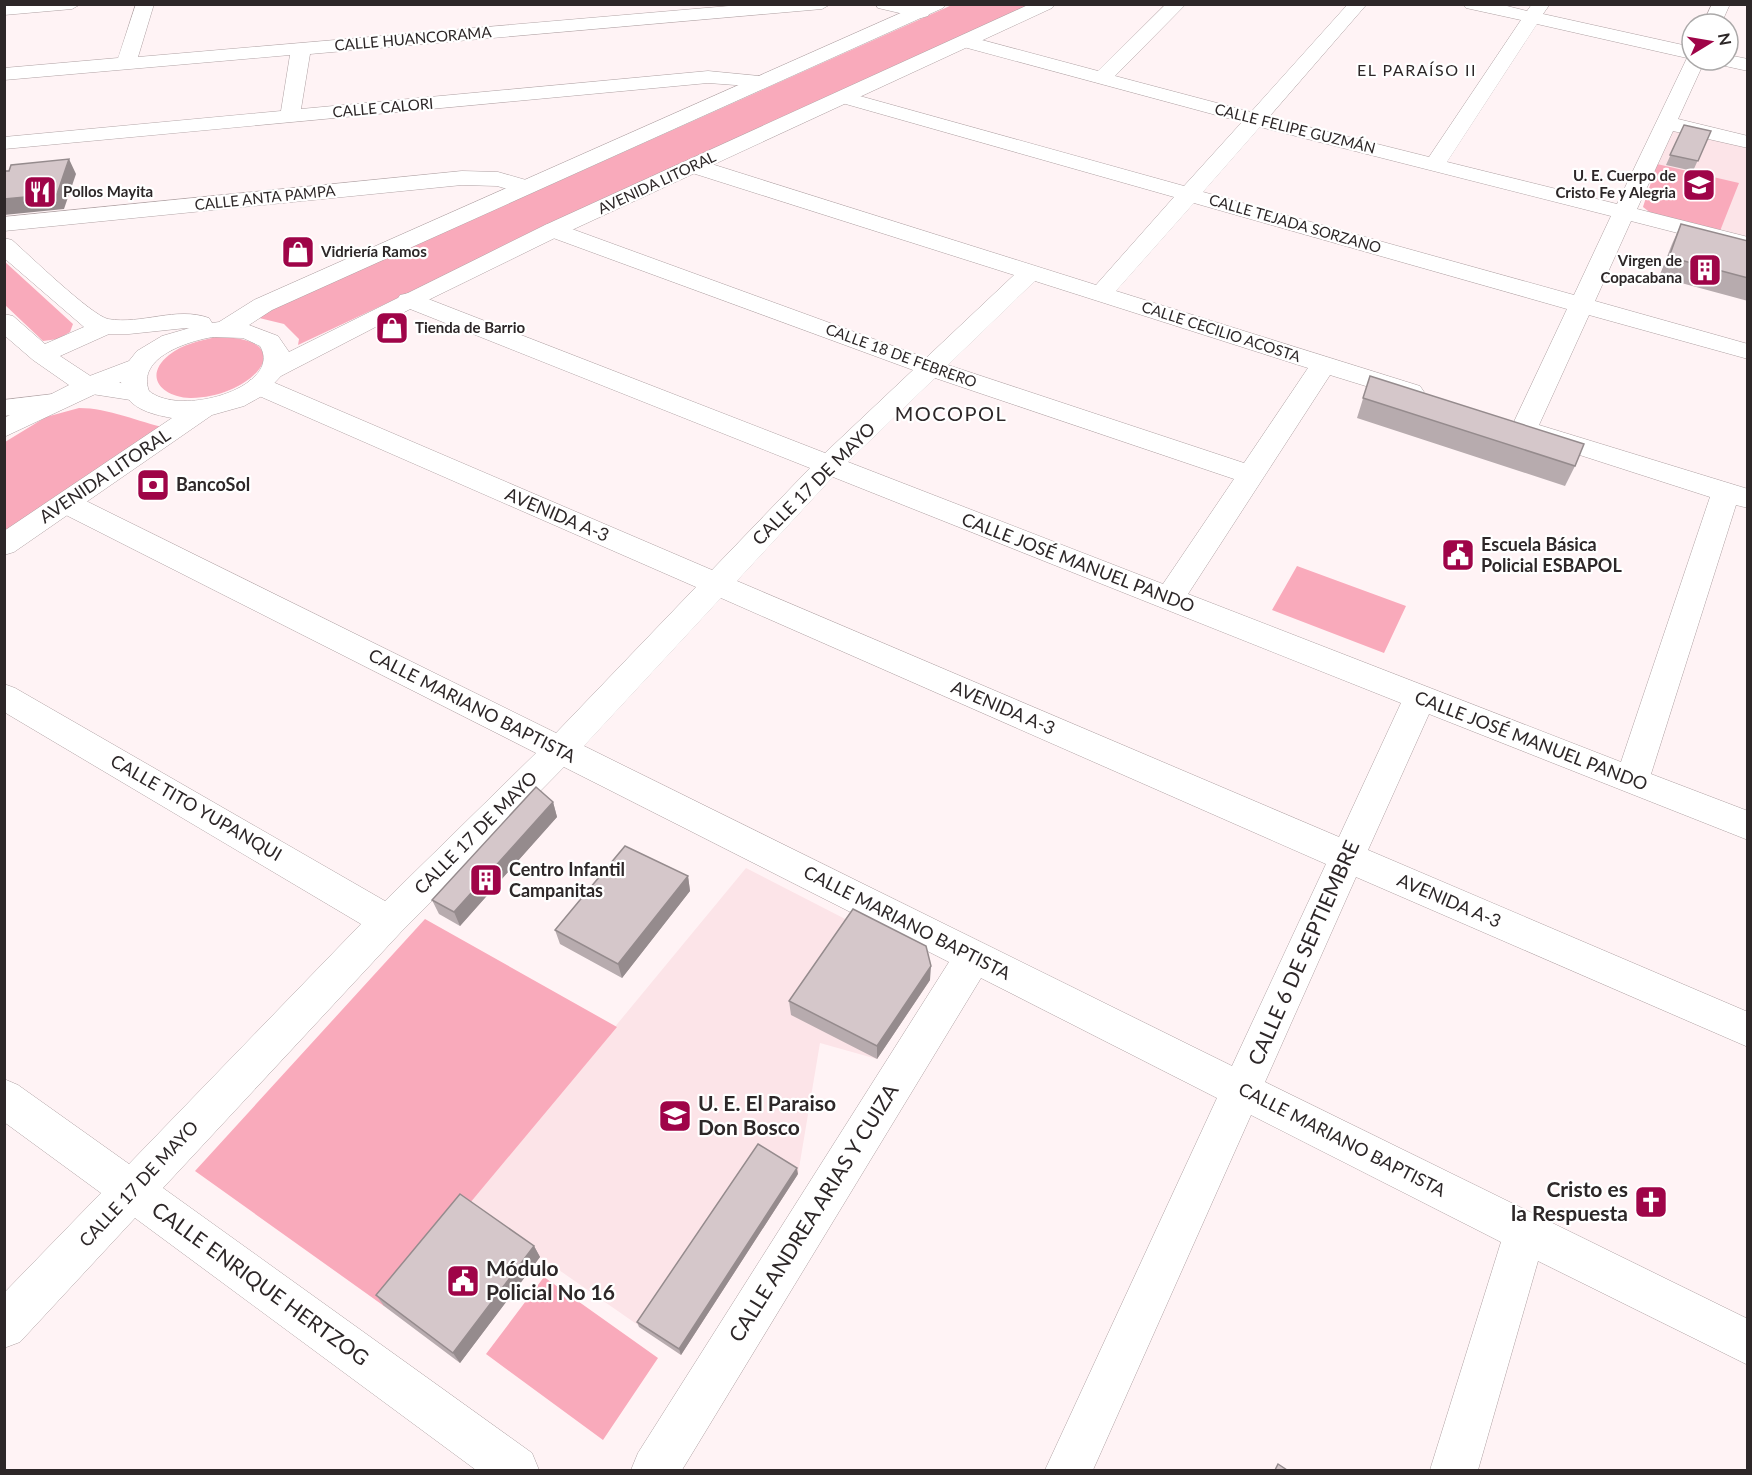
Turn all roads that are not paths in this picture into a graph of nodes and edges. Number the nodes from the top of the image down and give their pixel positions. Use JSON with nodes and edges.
{"nodes":[{"id":1,"x":72,"y":4,"type":"edge"},
{"id":2,"x":145,"y":4,"type":"edge"},
{"id":3,"x":550,"y":4,"type":"edge"},
{"id":4,"x":822,"y":4,"type":"edge"},
{"id":5,"x":884,"y":4,"type":"edge"},
{"id":6,"x":1046,"y":4,"type":"edge"},
{"id":7,"x":1177,"y":4,"type":"edge"},
{"id":8,"x":1358,"y":4,"type":"edge"},
{"id":9,"x":1472,"y":4,"type":"edge"},
{"id":10,"x":929,"y":8,"type":"edge"},
{"id":11,"x":4,"y":10,"type":"edge"},
{"id":12,"x":1536,"y":11,"type":"edge"},
{"id":13,"x":553,"y":27,"type":"junction"},
{"id":14,"x":967,"y":42,"type":"junction"},
{"id":15,"x":301,"y":50,"type":"junction"},
{"id":16,"x":1680,"y":50,"type":"edge"},
{"id":17,"x":126,"y":64,"type":"junction"},
{"id":18,"x":1689,"y":72,"type":"edge"},
{"id":19,"x":4,"y":74,"type":"edge"},
{"id":20,"x":1101,"y":79,"type":"junction"},
{"id":21,"x":762,"y":81,"type":"junction"},
{"id":22,"x":842,"y":97,"type":"junction"},
{"id":23,"x":290,"y":116,"type":"junction"},
{"id":24,"x":1256,"y":120,"type":"junction"},
{"id":25,"x":1665,"y":123,"type":"junction"},
{"id":26,"x":1748,"y":142,"type":"edge"},
{"id":27,"x":4,"y":143,"type":"edge"},
{"id":28,"x":1435,"y":164,"type":"junction"},
{"id":29,"x":694,"y":166,"type":"junction"},
{"id":30,"x":525,"y":187,"type":"junction"},
{"id":31,"x":1189,"y":195,"type":"junction"},
{"id":32,"x":1624,"y":213,"type":"junction"},
{"id":33,"x":4,"y":224,"type":"edge"},
{"id":34,"x":553,"y":230,"type":"junction"},
{"id":35,"x":1748,"y":244,"type":"edge"},
{"id":36,"x":4,"y":245,"type":"edge"},
{"id":37,"x":1031,"y":272,"type":"junction"},
{"id":38,"x":1101,"y":294,"type":"junction"},
{"id":39,"x":409,"y":300,"type":"junction"},
{"id":40,"x":1581,"y":305,"type":"junction"},
{"id":41,"x":4,"y":321,"type":"edge"},
{"id":42,"x":105,"y":326,"type":"junction"},
{"id":43,"x":215,"y":330,"type":"junction"},
{"id":44,"x":1748,"y":352,"type":"edge"},
{"id":45,"x":42,"y":355,"type":"junction"},
{"id":46,"x":1323,"y":364,"type":"junction"},
{"id":47,"x":139,"y":366,"type":"junction"},
{"id":48,"x":931,"y":368,"type":"junction"},
{"id":49,"x":266,"y":378,"type":"junction"},
{"id":50,"x":88,"y":386,"type":"junction"},
{"id":51,"x":137,"y":393,"type":"junction"},
{"id":52,"x":1435,"y":400,"type":"edge"},
{"id":53,"x":53,"y":402,"type":"junction"},
{"id":54,"x":4,"y":408,"type":"edge"},
{"id":55,"x":205,"y":408,"type":"junction"},
{"id":56,"x":4,"y":429,"type":"edge"},
{"id":57,"x":830,"y":465,"type":"junction"},
{"id":58,"x":1251,"y":475,"type":"junction"},
{"id":59,"x":1737,"y":495,"type":"edge"},
{"id":60,"x":66,"y":503,"type":"junction"},
{"id":61,"x":4,"y":545,"type":"edge"},
{"id":62,"x":717,"y":584,"type":"junction"},
{"id":63,"x":1169,"y":598,"type":"junction"},
{"id":64,"x":4,"y":696,"type":"edge"},
{"id":65,"x":1420,"y":697,"type":"junction"},
{"id":66,"x":560,"y":750,"type":"junction"},
{"id":67,"x":1632,"y":781,"type":"junction"},
{"id":68,"x":1748,"y":826,"type":"edge"},
{"id":69,"x":1348,"y":857,"type":"junction"},
{"id":70,"x":388,"y":921,"type":"junction"},
{"id":71,"x":974,"y":956,"type":"junction"},
{"id":72,"x":1747,"y":1029,"type":"edge"},
{"id":73,"x":1242,"y":1090,"type":"junction"},
{"id":74,"x":4,"y":1098,"type":"edge"},
{"id":75,"x":132,"y":1191,"type":"junction"},
{"id":76,"x":1526,"y":1232,"type":"junction"},
{"id":77,"x":4,"y":1326,"type":"edge"},
{"id":78,"x":1748,"y":1343,"type":"edge"},
{"id":79,"x":515,"y":1470,"type":"edge"},
{"id":80,"x":655,"y":1470,"type":"edge"},
{"id":81,"x":1069,"y":1470,"type":"edge"},
{"id":82,"x":1454,"y":1470,"type":"edge"}],
"edges":[{"from":1,"to":11,"type":"street"},
{"from":2,"to":17,"type":"street"},
{"from":3,"to":13,"type":"street"},
{"from":4,"to":13,"type":"street","name":"CALLE HUANCORAMA"},
{"from":5,"to":10,"type":"street"},
{"from":6,"to":14,"type":"street","name":"AVENIDA LITORAL"},
{"from":7,"to":20,"type":"street"},
{"from":8,"to":24,"type":"street"},
{"from":9,"to":12,"type":"street"},
{"from":10,"to":21,"type":"street"},
{"from":12,"to":16,"type":"street"},
{"from":12,"to":28,"type":"street"},
{"from":13,"to":15,"type":"street","name":"CALLE HUANCORAMA"},
{"from":14,"to":20,"type":"street","name":"CALLE FELIPE GUZMÁN"},
{"from":14,"to":22,"type":"street","name":"AVENIDA LITORAL"},
{"from":15,"to":17,"type":"street","name":"CALLE HUANCORAMA"},
{"from":15,"to":23,"type":"street"},
{"from":17,"to":19,"type":"street","name":"CALLE HUANCORAMA"},
{"from":18,"to":25,"type":"street"},
{"from":20,"to":24,"type":"street","name":"CALLE FELIPE GUZMÁN"},
{"from":21,"to":23,"type":"street","name":"CALLE CALORI"},
{"from":21,"to":30,"type":"street"},
{"from":22,"to":29,"type":"street","name":"AVENIDA LITORAL"},
{"from":22,"to":31,"type":"street","name":"CALLE TEJADA SORZANO"},
{"from":23,"to":27,"type":"street","name":"CALLE CALORI"},
{"from":24,"to":28,"type":"street","name":"CALLE FELIPE GUZMÁN"},
{"from":24,"to":31,"type":"street"},
{"from":25,"to":26,"type":"street"},
{"from":25,"to":32,"type":"street"},
{"from":28,"to":32,"type":"street","name":"CALLE FELIPE GUZMÁN"},
{"from":29,"to":34,"type":"street","name":"AVENIDA LITORAL"},
{"from":29,"to":37,"type":"street","name":"CALLE CECILIO ACOSTA"},
{"from":30,"to":33,"type":"street","name":"CALLE ANTA PAMPA"},
{"from":30,"to":43,"type":"street"},
{"from":31,"to":38,"type":"street"},
{"from":31,"to":40,"type":"street","name":"CALLE TEJADA SORZANO"},
{"from":32,"to":35,"type":"street","name":"CALLE FELIPE GUZMÁN"},
{"from":32,"to":40,"type":"street"},
{"from":34,"to":39,"type":"street","name":"AVENIDA LITORAL"},
{"from":34,"to":48,"type":"street","name":"CALLE 18 DE FEBRERO"},
{"from":36,"to":42,"type":"street"},
{"from":37,"to":38,"type":"street","name":"CALLE CECILIO ACOSTA"},
{"from":37,"to":48,"type":"street","name":"CALLE 17 DE MAYO"},
{"from":38,"to":46,"type":"street","name":"CALLE CECILIO ACOSTA"},
{"from":39,"to":49,"type":"street","name":"AVENIDA LITORAL"},
{"from":39,"to":57,"type":"street","name":"CALLE JOSÉ MANUEL PANDO"},
{"from":40,"to":44,"type":"street","name":"CALLE TEJADA SORZANO"},
{"from":40,"to":59,"type":"street"},
{"from":41,"to":45,"type":"street"},
{"from":42,"to":43,"type":"street"},
{"from":42,"to":45,"type":"street"},
{"from":43,"to":47,"type":"street"},
{"from":43,"to":49,"type":"street"},
{"from":45,"to":50,"type":"street"},
{"from":46,"to":52,"type":"street","name":"CALLE CECILIO ACOSTA"},
{"from":46,"to":58,"type":"street"},
{"from":47,"to":50,"type":"street"},
{"from":47,"to":51,"type":"street"},
{"from":48,"to":57,"type":"street","name":"CALLE 17 DE MAYO"},
{"from":48,"to":58,"type":"street","name":"CALLE 18 DE FEBRERO"},
{"from":49,"to":55,"type":"street","name":"AVENIDA LITORAL"},
{"from":49,"to":62,"type":"street","name":"AVENIDA A-3"},
{"from":50,"to":51,"type":"street"},
{"from":50,"to":53,"type":"street"},
{"from":51,"to":55,"type":"street"},
{"from":53,"to":54,"type":"street"},
{"from":53,"to":56,"type":"street"},
{"from":55,"to":60,"type":"street","name":"AVENIDA LITORAL"},
{"from":57,"to":62,"type":"street","name":"CALLE 17 DE MAYO"},
{"from":57,"to":63,"type":"street","name":"CALLE JOSÉ MANUEL PANDO"},
{"from":58,"to":63,"type":"street"},
{"from":59,"to":67,"type":"street"},
{"from":60,"to":61,"type":"street","name":"AVENIDA LITORAL"},
{"from":60,"to":66,"type":"street","name":"CALLE MARIANO BAPTISTA"},
{"from":62,"to":66,"type":"street","name":"CALLE 17 DE MAYO"},
{"from":62,"to":69,"type":"street","name":"AVENIDA A-3"},
{"from":63,"to":65,"type":"street","name":"CALLE JOSÉ MANUEL PANDO"},
{"from":64,"to":70,"type":"street","name":"CALLE TITO YUPANQUI"},
{"from":65,"to":67,"type":"street","name":"CALLE JOSÉ MANUEL PANDO"},
{"from":65,"to":69,"type":"street","name":"CALLE 6 DE SEPTIEMBRE"},
{"from":66,"to":70,"type":"street","name":"CALLE 17 DE MAYO"},
{"from":66,"to":71,"type":"street","name":"CALLE MARIANO BAPTISTA"},
{"from":67,"to":68,"type":"street","name":"CALLE JOSÉ MANUEL PANDO"},
{"from":69,"to":72,"type":"street","name":"AVENIDA A-3"},
{"from":69,"to":73,"type":"street","name":"CALLE 6 DE SEPTIEMBRE"},
{"from":70,"to":75,"type":"street","name":"CALLE 17 DE MAYO"},
{"from":71,"to":73,"type":"street","name":"CALLE MARIANO BAPTISTA"},
{"from":71,"to":80,"type":"street","name":"CALLE ANDREA ARIAS Y CUIZA"},
{"from":73,"to":76,"type":"street","name":"CALLE MARIANO BAPTISTA"},
{"from":73,"to":81,"type":"street","name":"CALLE 6 DE SEPTIEMBRE"},
{"from":74,"to":75,"type":"street","name":"CALLE ENRIQUE HERTZOG"},
{"from":75,"to":77,"type":"street","name":"CALLE 17 DE MAYO"},
{"from":75,"to":79,"type":"street","name":"CALLE ENRIQUE HERTZOG"},
{"from":76,"to":78,"type":"street","name":"CALLE MARIANO BAPTISTA"},
{"from":76,"to":82,"type":"street"}]}
